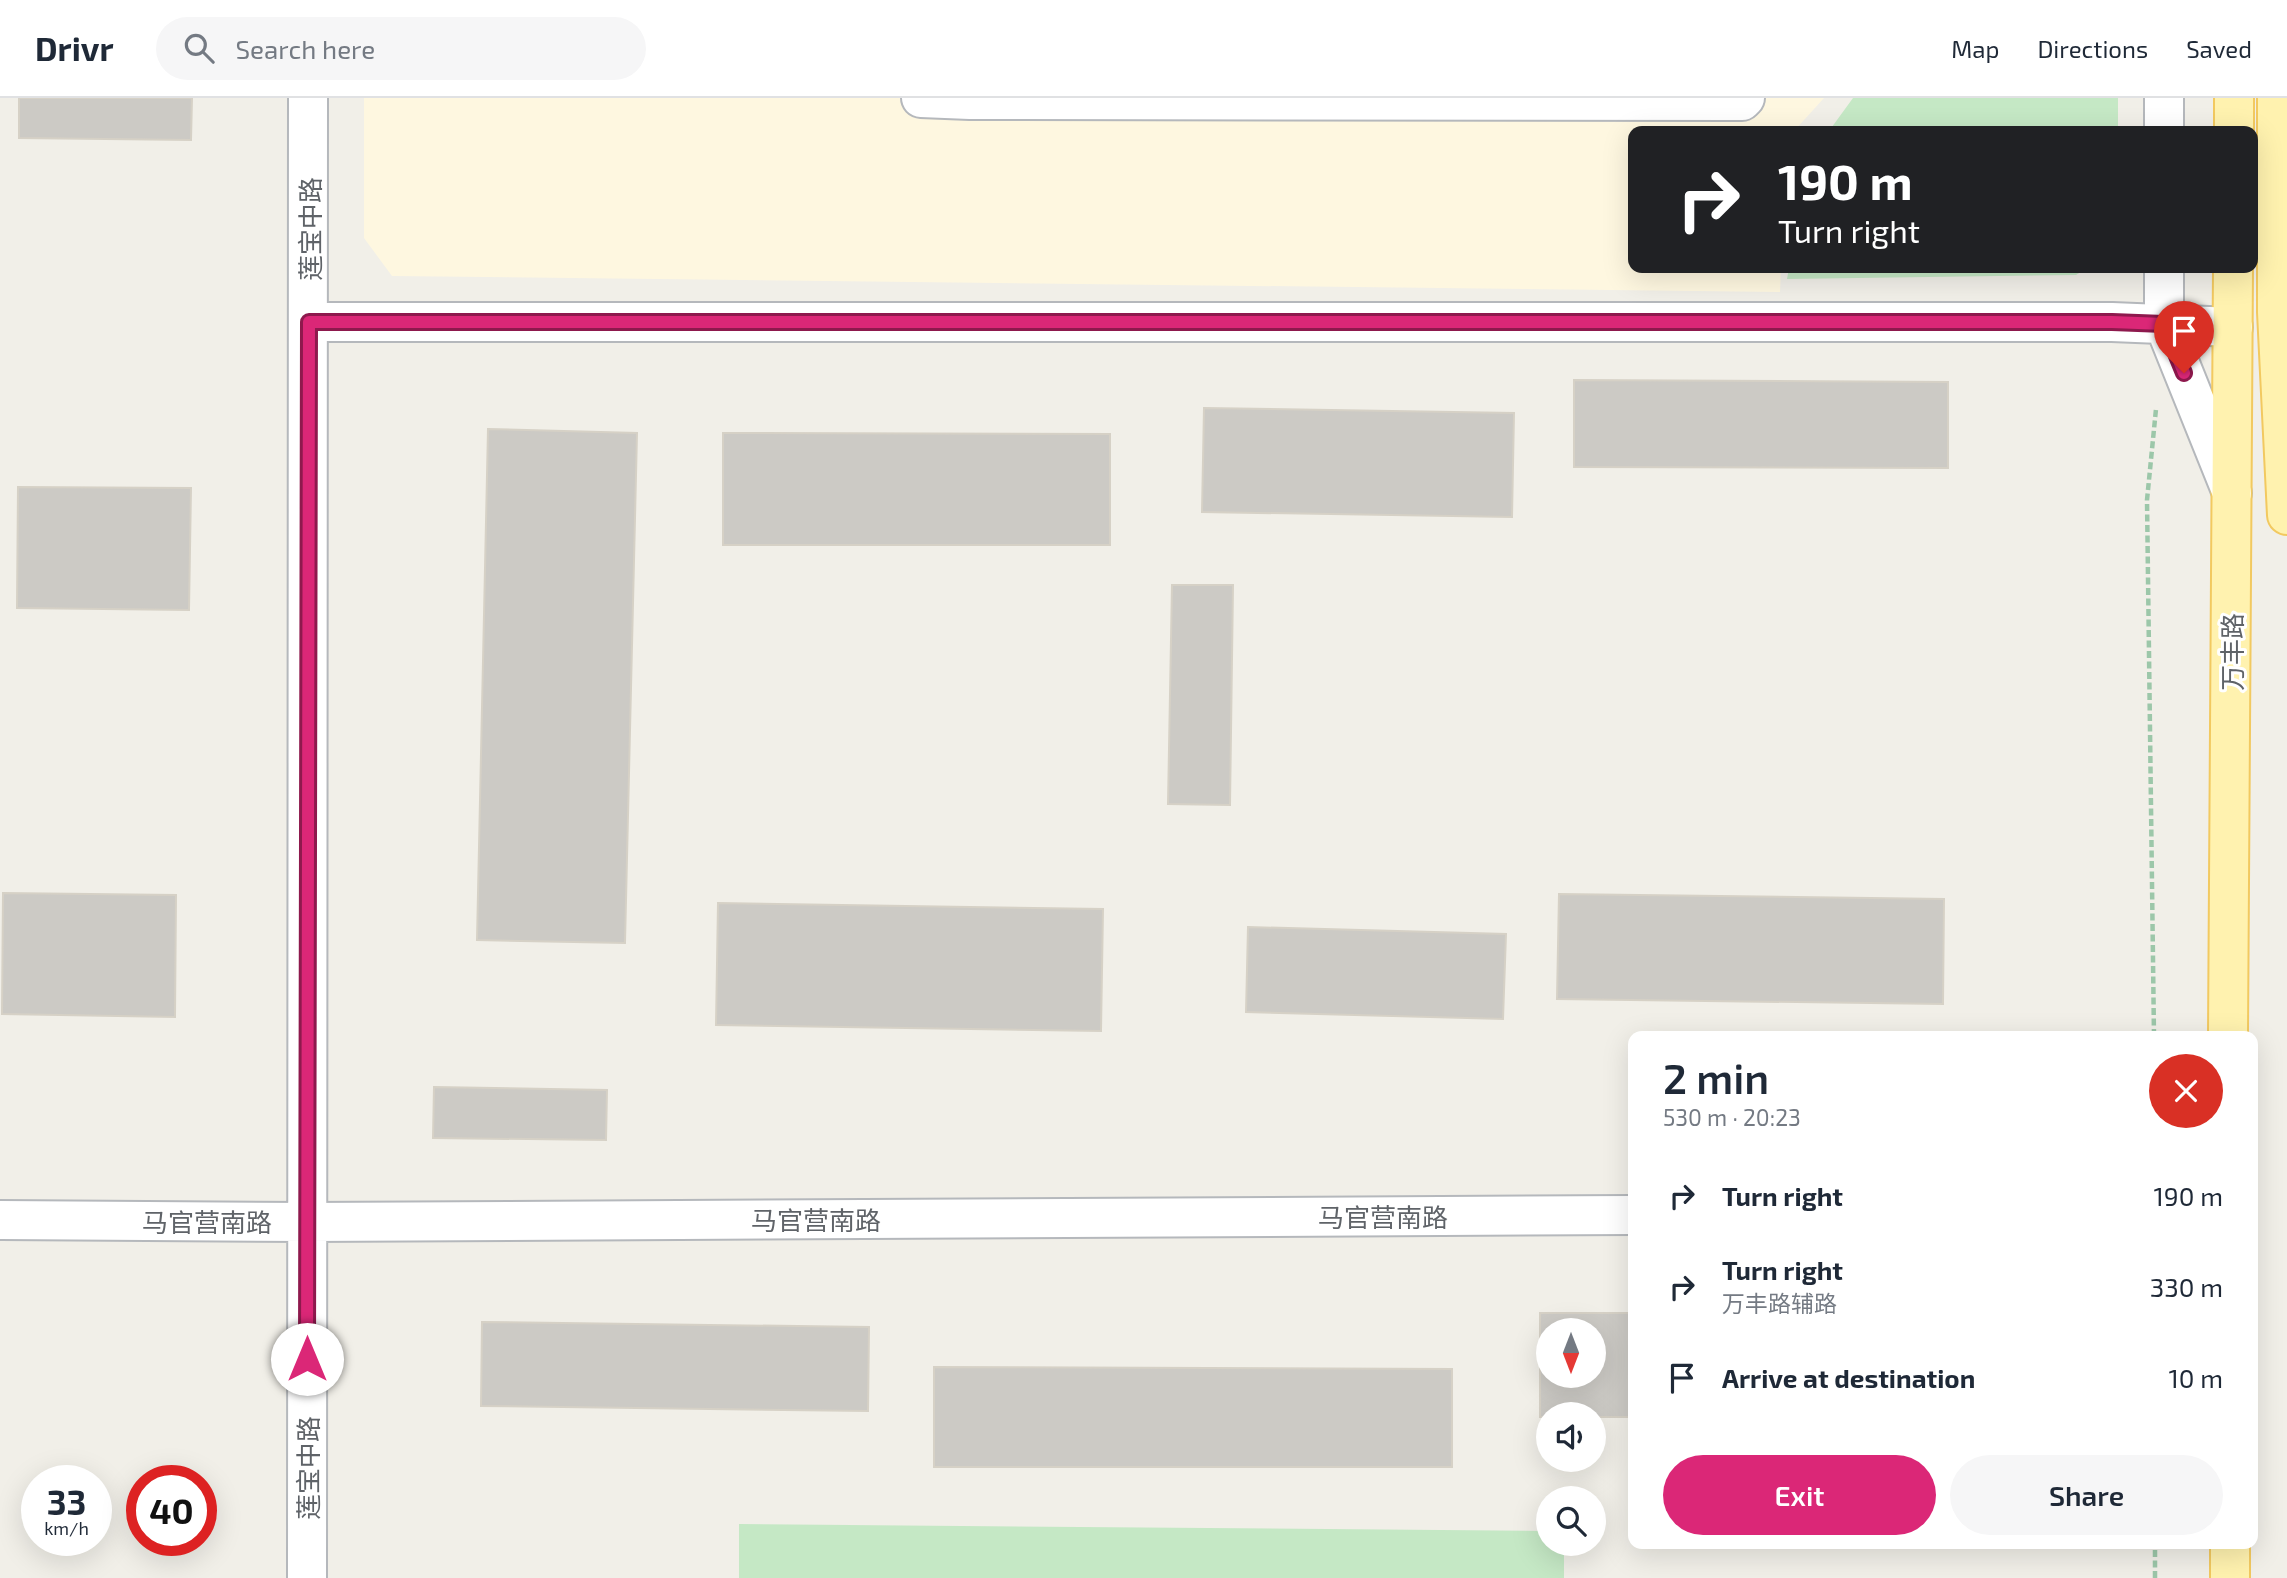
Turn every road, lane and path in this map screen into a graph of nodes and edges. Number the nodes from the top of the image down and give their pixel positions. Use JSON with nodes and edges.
{"nodes":[{"id":1,"x":308,"y":98,"type":"edge"},
{"id":2,"x":921,"y":98,"type":"edge"},
{"id":3,"x":1745,"y":98,"type":"edge"},
{"id":4,"x":2164,"y":98,"type":"edge"},
{"id":5,"x":2234,"y":98,"type":"edge"},
{"id":6,"x":2277,"y":98,"type":"edge"},
{"id":7,"x":2164,"y":126,"type":"edge"},
{"id":8,"x":2234,"y":126,"type":"edge"},
{"id":9,"x":2164,"y":273,"type":"edge"},
{"id":10,"x":2233,"y":273,"type":"edge"},
{"id":11,"x":309,"y":322,"type":"junction"},
{"id":12,"x":2164,"y":324,"type":"junction"},
{"id":13,"x":2233,"y":327,"type":"junction"},
{"id":14,"x":2156,"y":405,"type":"dead end"},
{"id":15,"x":2232,"y":493,"type":"junction"},
{"id":16,"x":2287,"y":515,"type":"edge"},
{"id":17,"x":2154,"y":1031,"type":"edge"},
{"id":18,"x":2228,"y":1031,"type":"edge"},
{"id":19,"x":1628,"y":1215,"type":"edge"},
{"id":20,"x":0,"y":1220,"type":"edge"},
{"id":21,"x":308,"y":1222,"type":"junction"},
{"id":22,"x":2155,"y":1549,"type":"edge"},
{"id":23,"x":2230,"y":1549,"type":"edge"},
{"id":24,"x":307,"y":1578,"type":"edge"},
{"id":25,"x":2155,"y":1578,"type":"edge"},
{"id":26,"x":2230,"y":1578,"type":"edge"}],
"edges":[{"from":1,"to":11,"type":"street","name":"莲宝中路"},
{"from":2,"to":3,"type":"street"},
{"from":4,"to":7,"type":"street"},
{"from":5,"to":8,"type":"main road"},
{"from":6,"to":16,"type":"main road"},
{"from":9,"to":12,"type":"street"},
{"from":10,"to":13,"type":"main road","name":"万丰路"},
{"from":11,"to":12,"type":"street"},
{"from":11,"to":21,"type":"street","name":"莲宝中路"},
{"from":12,"to":13,"type":"street"},
{"from":12,"to":15,"type":"street"},
{"from":13,"to":15,"type":"main road","name":"万丰路"},
{"from":14,"to":17,"type":"path"},
{"from":15,"to":18,"type":"main road","name":"万丰路"},
{"from":19,"to":21,"type":"street","name":"马官营南路"},
{"from":20,"to":21,"type":"street","name":"马官营南路"},
{"from":21,"to":24,"type":"street","name":"莲宝中路"},
{"from":22,"to":25,"type":"path"},
{"from":23,"to":26,"type":"main road"}]}
